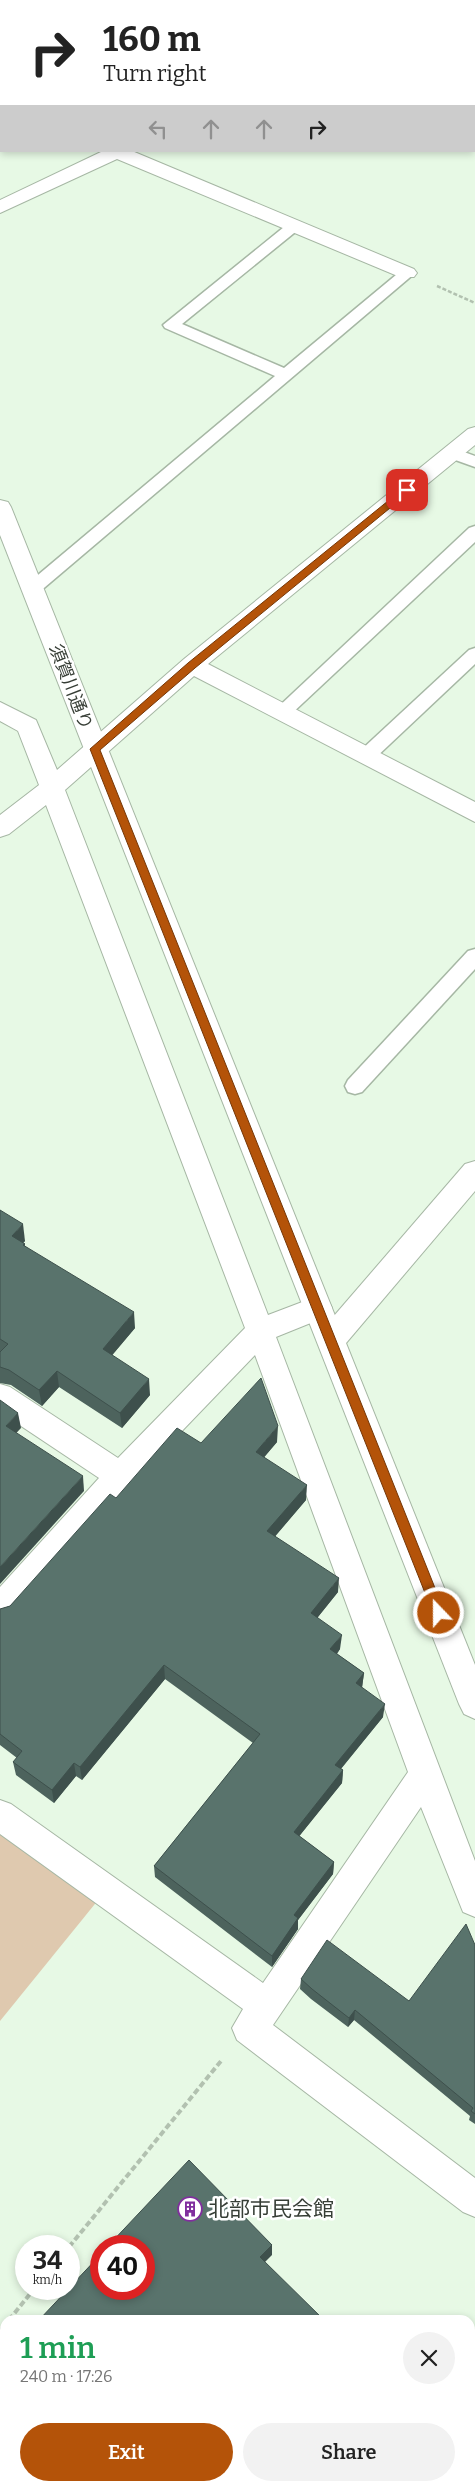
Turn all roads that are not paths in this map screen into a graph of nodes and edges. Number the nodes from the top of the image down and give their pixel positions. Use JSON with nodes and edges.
{"nodes":[{"id":1,"x":118,"y":152,"type":"edge"},
{"id":2,"x":0,"y":207,"type":"edge"},
{"id":3,"x":294,"y":226,"type":"junction"},
{"id":4,"x":407,"y":273,"type":"joint"},
{"id":5,"x":286,"y":375,"type":"junction"},
{"id":6,"x":475,"y":434,"type":"edge"},
{"id":7,"x":453,"y":453,"type":"junction"},
{"id":8,"x":475,"y":462,"type":"edge"},
{"id":9,"x":0,"y":507,"type":"edge"},
{"id":10,"x":475,"y":532,"type":"edge"},
{"id":11,"x":32,"y":589,"type":"junction"},
{"id":12,"x":475,"y":654,"type":"edge"},
{"id":13,"x":192,"y":666,"type":"junction"},
{"id":14,"x":0,"y":710,"type":"edge"},
{"id":15,"x":282,"y":713,"type":"junction"},
{"id":16,"x":95,"y":749,"type":"junction"},
{"id":17,"x":366,"y":756,"type":"junction"},
{"id":18,"x":52,"y":788,"type":"junction"},
{"id":19,"x":473,"y":809,"type":"edge"},
{"id":20,"x":0,"y":828,"type":"edge"},
{"id":21,"x":475,"y":956,"type":"edge"},
{"id":22,"x":355,"y":1086,"type":"dead end"},
{"id":23,"x":475,"y":1172,"type":"edge"},
{"id":24,"x":318,"y":1308,"type":"junction"},
{"id":25,"x":260,"y":1330,"type":"junction"},
{"id":26,"x":331,"y":1340,"type":"junction"},
{"id":27,"x":0,"y":1396,"type":"edge"},
{"id":28,"x":120,"y":1476,"type":"junction"},
{"id":29,"x":0,"y":1609,"type":"edge"},
{"id":30,"x":475,"y":1704,"type":"edge"},
{"id":31,"x":425,"y":1774,"type":"junction"},
{"id":32,"x":0,"y":1815,"type":"edge"},
{"id":33,"x":475,"y":1901,"type":"edge"},
{"id":34,"x":258,"y":2017,"type":"junction"},
{"id":35,"x":475,"y":2200,"type":"edge"}],
"edges":[{"from":1,"to":2,"type":"street"},
{"from":1,"to":3,"type":"street"},
{"from":3,"to":4,"type":"street"},
{"from":3,"to":5,"type":"lane"},
{"from":4,"to":5,"type":"lane"},
{"from":5,"to":11,"type":"lane"},
{"from":6,"to":7,"type":"street"},
{"from":7,"to":8,"type":"lane"},
{"from":7,"to":13,"type":"street"},
{"from":9,"to":11,"type":"street","name":"須賀川通り"},
{"from":10,"to":15,"type":"lane"},
{"from":11,"to":16,"type":"street","name":"須賀川通り"},
{"from":12,"to":17,"type":"lane"},
{"from":13,"to":15,"type":"street"},
{"from":13,"to":16,"type":"street"},
{"from":14,"to":18,"type":"street"},
{"from":15,"to":17,"type":"street"},
{"from":16,"to":18,"type":"street"},
{"from":16,"to":24,"type":"street","name":"須賀川通り"},
{"from":17,"to":19,"type":"street"},
{"from":18,"to":20,"type":"street"},
{"from":18,"to":25,"type":"street"},
{"from":21,"to":22,"type":"lane"},
{"from":23,"to":26,"type":"street"},
{"from":24,"to":25,"type":"street"},
{"from":24,"to":26,"type":"street","name":"須賀川通り"},
{"from":25,"to":28,"type":"street"},
{"from":25,"to":31,"type":"street"},
{"from":26,"to":30,"type":"street","name":"須賀川通り"},
{"from":27,"to":28,"type":"street"},
{"from":28,"to":29,"type":"street"},
{"from":31,"to":33,"type":"street"},
{"from":31,"to":34,"type":"street"},
{"from":32,"to":34,"type":"street"},
{"from":34,"to":35,"type":"street"}]}
